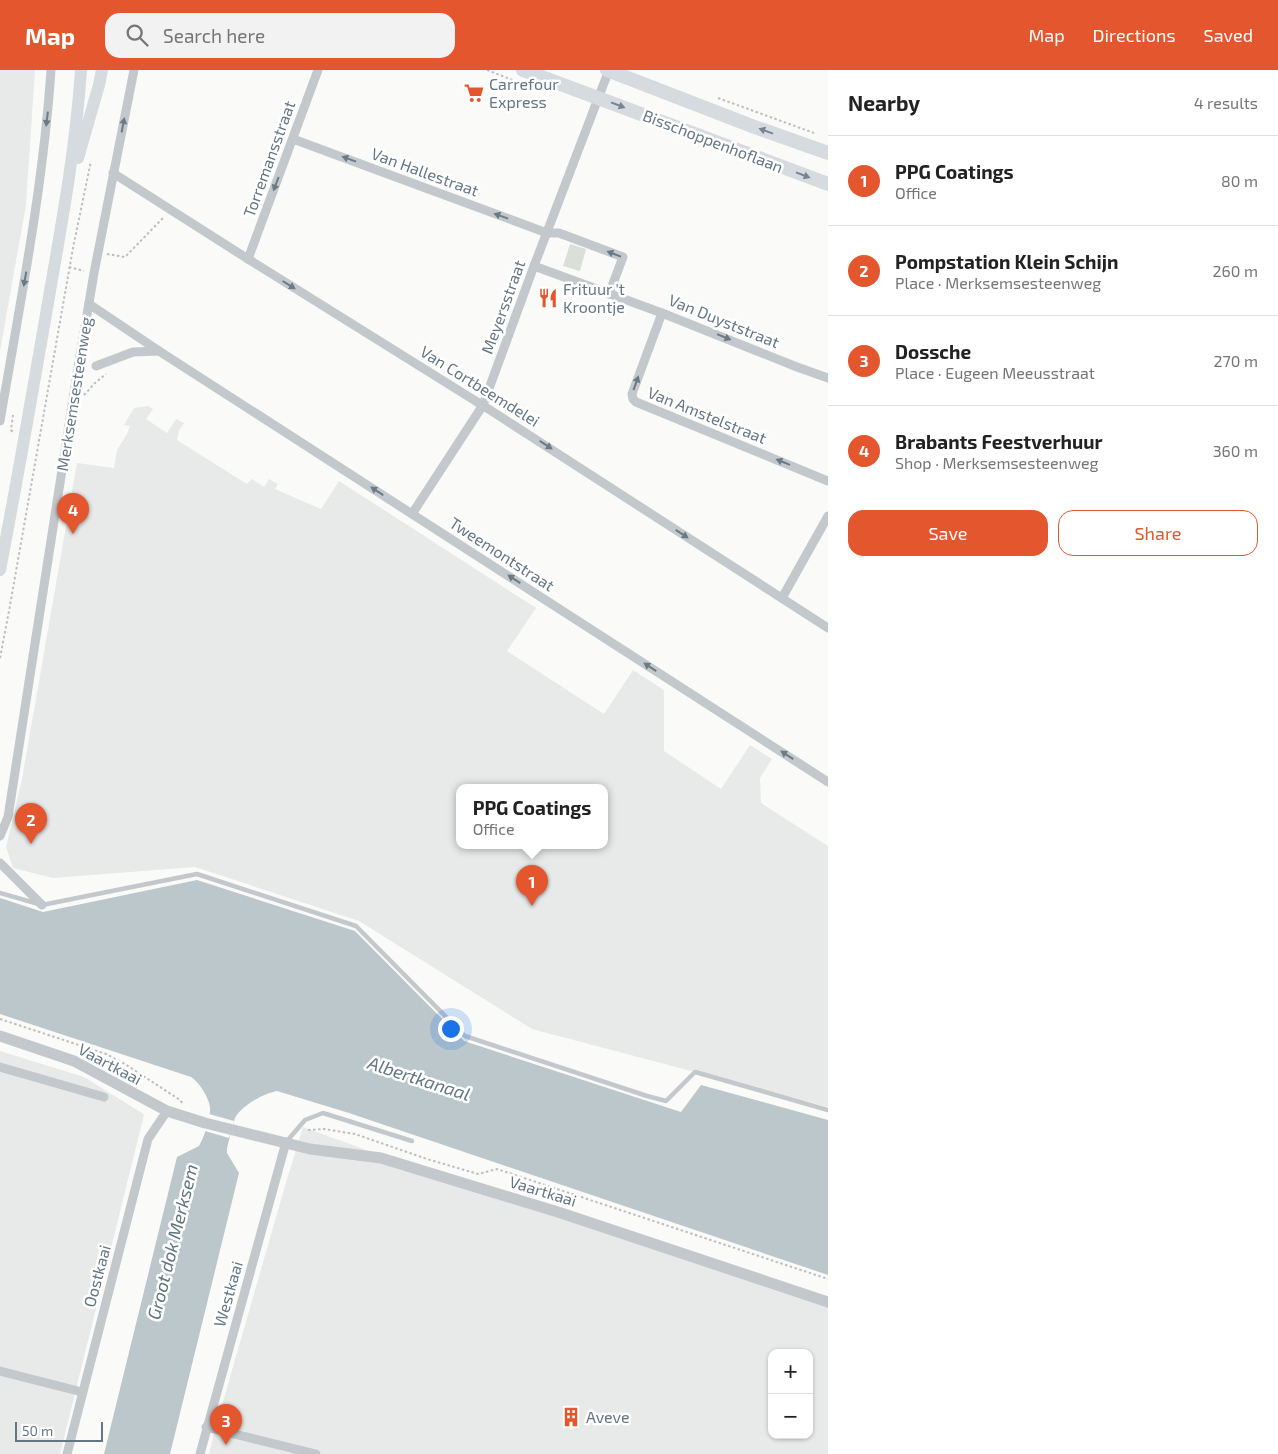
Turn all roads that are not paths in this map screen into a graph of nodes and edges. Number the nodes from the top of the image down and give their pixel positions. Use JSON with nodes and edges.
{"nodes":[{"id":1,"x":51,"y":70,"type":"edge"},
{"id":2,"x":81,"y":70,"type":"edge"},
{"id":3,"x":102,"y":70,"type":"edge"},
{"id":4,"x":134,"y":70,"type":"edge"},
{"id":5,"x":318,"y":70,"type":"edge"},
{"id":6,"x":523,"y":70,"type":"edge"},
{"id":7,"x":608,"y":70,"type":"edge"},
{"id":8,"x":598,"y":98,"type":"junction"},
{"id":9,"x":293,"y":138,"type":"junction"},
{"id":10,"x":828,"y":153,"type":"edge"},
{"id":11,"x":114,"y":173,"type":"junction"},
{"id":12,"x":828,"y":184,"type":"edge"},
{"id":13,"x":65,"y":201,"type":"junction"},
{"id":14,"x":547,"y":233,"type":"junction"},
{"id":15,"x":248,"y":259,"type":"junction"},
{"id":16,"x":534,"y":266,"type":"junction"},
{"id":17,"x":609,"y":294,"type":"junction"},
{"id":18,"x":88,"y":304,"type":"junction"},
{"id":19,"x":662,"y":313,"type":"junction"},
{"id":20,"x":159,"y":351,"type":"junction"},
{"id":21,"x":96,"y":366,"type":"dead end"},
{"id":22,"x":828,"y":378,"type":"edge"},
{"id":23,"x":483,"y":405,"type":"junction"},
{"id":24,"x":0,"y":421,"type":"edge"},
{"id":25,"x":828,"y":481,"type":"edge"},
{"id":26,"x":412,"y":514,"type":"junction"},
{"id":27,"x":828,"y":516,"type":"edge"},
{"id":28,"x":0,"y":570,"type":"edge"},
{"id":29,"x":782,"y":598,"type":"junction"},
{"id":30,"x":828,"y":628,"type":"edge"},
{"id":31,"x":828,"y":782,"type":"edge"},
{"id":32,"x":0,"y":836,"type":"edge"},
{"id":33,"x":0,"y":863,"type":"edge"},
{"id":34,"x":0,"y":893,"type":"edge"},
{"id":35,"x":42,"y":906,"type":"junction"},
{"id":36,"x":0,"y":1036,"type":"edge"},
{"id":37,"x":0,"y":1067,"type":"edge"},
{"id":38,"x":104,"y":1097,"type":"dead end"},
{"id":39,"x":828,"y":1110,"type":"edge"},
{"id":40,"x":167,"y":1111,"type":"junction"},
{"id":41,"x":412,"y":1141,"type":"dead end"},
{"id":42,"x":286,"y":1142,"type":"junction"},
{"id":43,"x":828,"y":1302,"type":"edge"},
{"id":44,"x":0,"y":1371,"type":"edge"},
{"id":45,"x":82,"y":1392,"type":"junction"},
{"id":46,"x":206,"y":1427,"type":"junction"},
{"id":47,"x":67,"y":1454,"type":"edge"},
{"id":48,"x":200,"y":1454,"type":"edge"},
{"id":49,"x":316,"y":1454,"type":"edge"}],
"edges":[{"from":1,"to":24,"type":"street","one_way":true},
{"from":2,"to":13,"type":"main road"},
{"from":3,"to":13,"type":"main road"},
{"from":11,"to":4,"type":"street","name":"Merksemsesteenweg","one_way":true},
{"from":5,"to":9,"type":"street","name":"Torremansstraat"},
{"from":6,"to":8,"type":"main road","name":"Bisschoppenhoflaan"},
{"from":7,"to":8,"type":"street","name":"Bisschoppenhoflaan"},
{"from":10,"to":7,"type":"main road","name":"Bisschoppenhoflaan","one_way":true},
{"from":8,"to":12,"type":"main road","name":"Bisschoppenhoflaan","one_way":true},
{"from":8,"to":14,"type":"street","name":"Meyersstraat"},
{"from":14,"to":9,"type":"street","name":"Van Hallestraat","one_way":true},
{"from":9,"to":15,"type":"street","name":"Torremansstraat","one_way":true},
{"from":11,"to":15,"type":"street","name":"Van Cortbeemdelei"},
{"from":11,"to":18,"type":"street","name":"Merksemsesteenweg"},
{"from":13,"to":28,"type":"main road"},
{"from":14,"to":16,"type":"street","name":"Meyersstraat"},
{"from":17,"to":14,"type":"street","one_way":true},
{"from":15,"to":23,"type":"street","name":"Van Cortbeemdelei","one_way":true},
{"from":16,"to":17,"type":"street","name":"Van Duyststraat"},
{"from":16,"to":23,"type":"street","name":"Meyersstraat"},
{"from":17,"to":19,"type":"street","name":"Van Duyststraat"},
{"from":18,"to":20,"type":"street","name":"Tweemontstraat"},
{"from":18,"to":32,"type":"street","name":"Merksemsesteenweg"},
{"from":19,"to":22,"type":"street","name":"Van Duyststraat","one_way":true},
{"from":25,"to":19,"type":"street","name":"Van Amstelstraat","one_way":true},
{"from":20,"to":21,"type":"street"},
{"from":26,"to":20,"type":"street","name":"Tweemontstraat","one_way":true},
{"from":23,"to":26,"type":"street","name":"Meyersstraat"},
{"from":23,"to":29,"type":"street","name":"Van Cortbeemdelei","one_way":true},
{"from":31,"to":26,"type":"street","name":"Tweemontstraat","one_way":true},
{"from":27,"to":29,"type":"street"},
{"from":29,"to":30,"type":"street","name":"Van Cortbeemdelei"},
{"from":33,"to":35,"type":"street"},
{"from":34,"to":35,"type":"lane"},
{"from":35,"to":39,"type":"lane"},
{"from":36,"to":40,"type":"street","name":"Vaartkaai"},
{"from":37,"to":38,"type":"street"},
{"from":40,"to":42,"type":"street","name":"Vaartkaai"},
{"from":40,"to":45,"type":"street","name":"Oostkaai"},
{"from":41,"to":42,"type":"lane"},
{"from":42,"to":43,"type":"street","name":"Vaartkaai"},
{"from":42,"to":46,"type":"street","name":"Westkaai"},
{"from":44,"to":45,"type":"street"},
{"from":45,"to":47,"type":"street","name":"Oostkaai"},
{"from":46,"to":48,"type":"street","name":"Westkaai"},
{"from":46,"to":49,"type":"street"}]}
